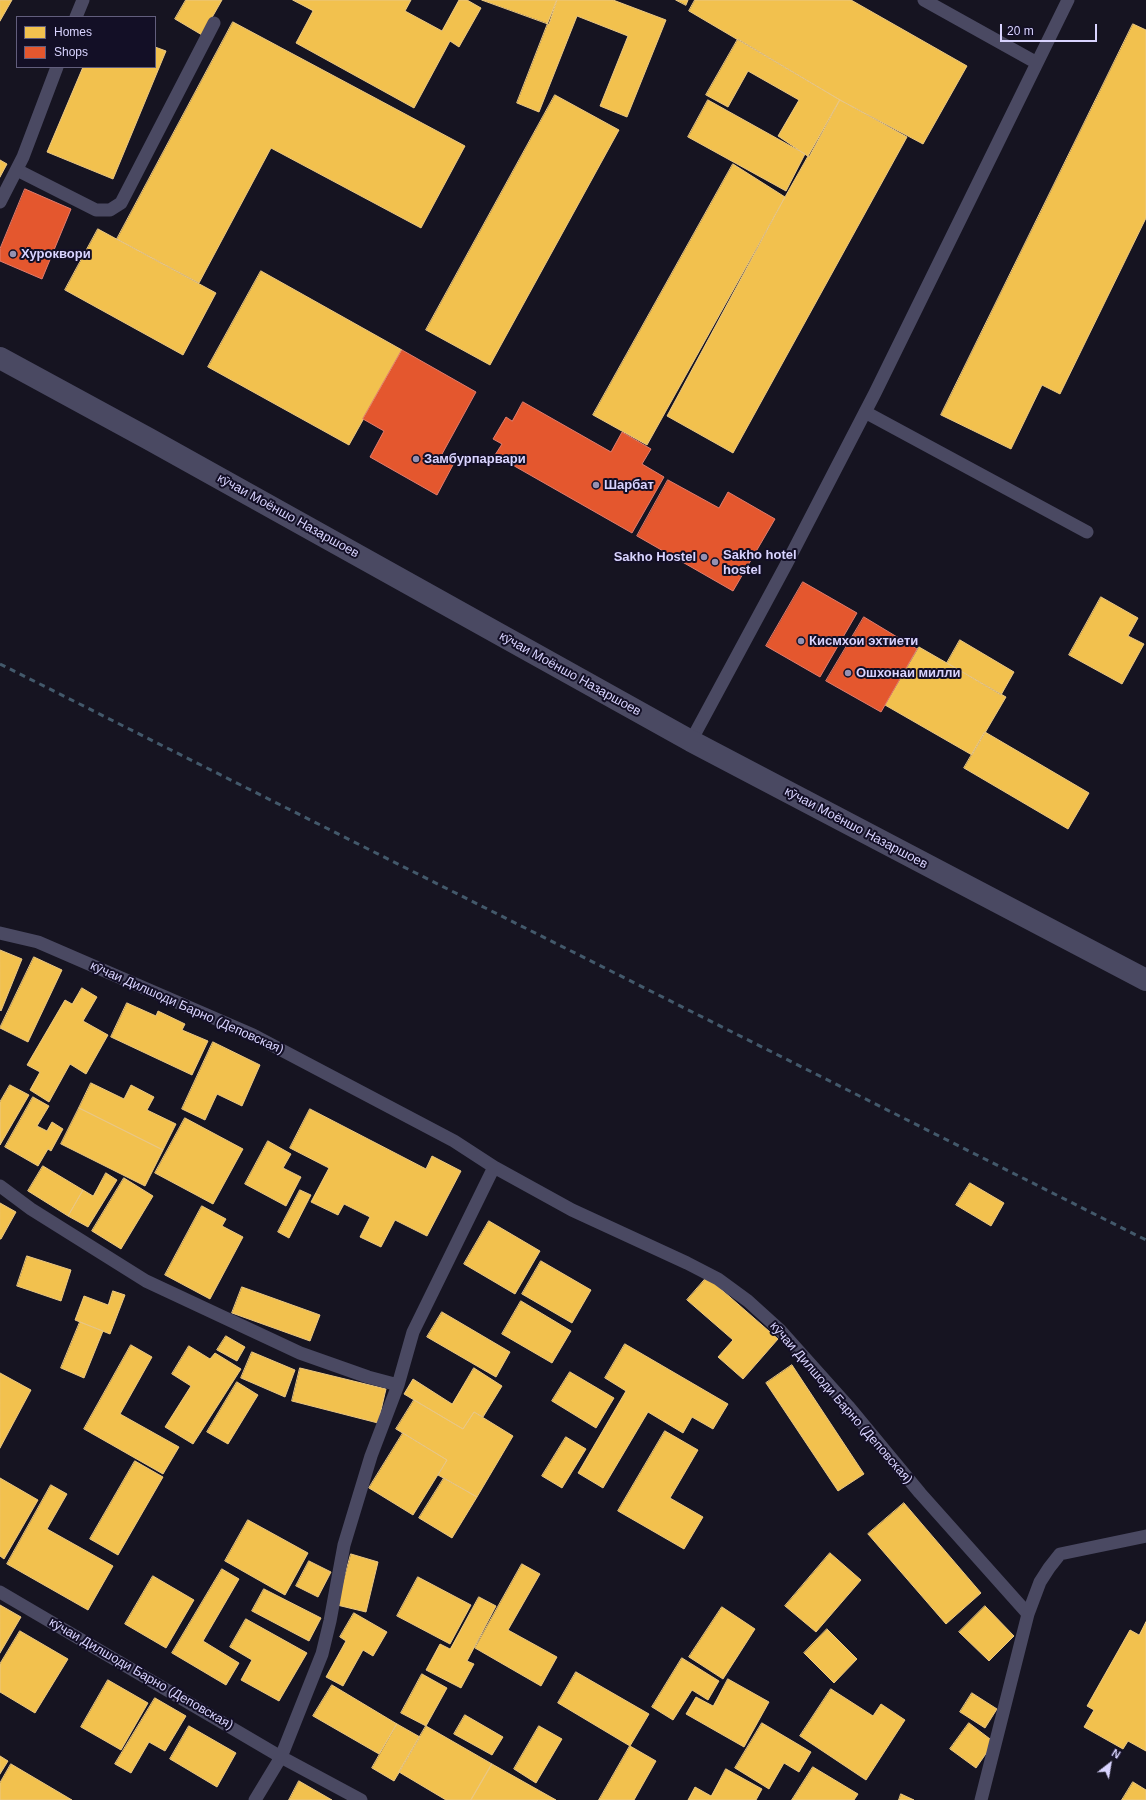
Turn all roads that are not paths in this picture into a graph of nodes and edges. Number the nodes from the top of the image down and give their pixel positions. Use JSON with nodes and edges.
{"nodes":[{"id":1,"x":82,"y":0,"type":"edge"},
{"id":2,"x":924,"y":0,"type":"edge"},
{"id":3,"x":1068,"y":0,"type":"edge"},
{"id":4,"x":76,"y":16,"type":"edge"},
{"id":5,"x":214,"y":23,"type":"dead end"},
{"id":6,"x":1037,"y":63,"type":"junction"},
{"id":7,"x":57,"y":68,"type":"edge"},
{"id":8,"x":17,"y":170,"type":"junction"},
{"id":9,"x":0,"y":202,"type":"edge"},
{"id":10,"x":0,"y":358,"type":"edge"},
{"id":11,"x":865,"y":412,"type":"junction"},
{"id":12,"x":1087,"y":532,"type":"dead end"},
{"id":13,"x":691,"y":741,"type":"junction"},
{"id":14,"x":0,"y":933,"type":"edge"},
{"id":15,"x":1146,"y":980,"type":"edge"},
{"id":16,"x":494,"y":1167,"type":"junction"},
{"id":17,"x":0,"y":1186,"type":"edge"},
{"id":18,"x":398,"y":1385,"type":"junction"},
{"id":19,"x":1146,"y":1536,"type":"edge"},
{"id":20,"x":0,"y":1592,"type":"edge"},
{"id":21,"x":1028,"y":1614,"type":"junction"},
{"id":22,"x":281,"y":1756,"type":"junction"},
{"id":23,"x":255,"y":1800,"type":"edge"},
{"id":24,"x":361,"y":1800,"type":"edge"},
{"id":25,"x":981,"y":1800,"type":"edge"}],
"edges":[{"from":1,"to":4,"type":"lane"},
{"from":2,"to":6,"type":"lane"},
{"from":3,"to":6,"type":"lane"},
{"from":5,"to":8,"type":"lane"},
{"from":6,"to":11,"type":"lane"},
{"from":7,"to":8,"type":"lane"},
{"from":8,"to":9,"type":"lane"},
{"from":10,"to":13,"type":"street","name":"кӯчаи Моёншо Назаршоев"},
{"from":11,"to":12,"type":"lane"},
{"from":11,"to":13,"type":"lane"},
{"from":13,"to":15,"type":"street","name":"кӯчаи Моёншо Назаршоев"},
{"from":14,"to":16,"type":"lane","name":"кӯчаи Дилшоди Барно (Деповская)"},
{"from":16,"to":18,"type":"lane"},
{"from":16,"to":21,"type":"lane","name":"кӯчаи Дилшоди Барно (Деповская)"},
{"from":17,"to":18,"type":"lane"},
{"from":18,"to":22,"type":"lane"},
{"from":19,"to":21,"type":"lane"},
{"from":20,"to":22,"type":"lane","name":"кӯчаи Дилшоди Барно (Деповская)"},
{"from":21,"to":25,"type":"lane"},
{"from":22,"to":23,"type":"lane"},
{"from":22,"to":24,"type":"lane","name":"кӯчаи Дилшоди Барно (Деповская)"}]}
